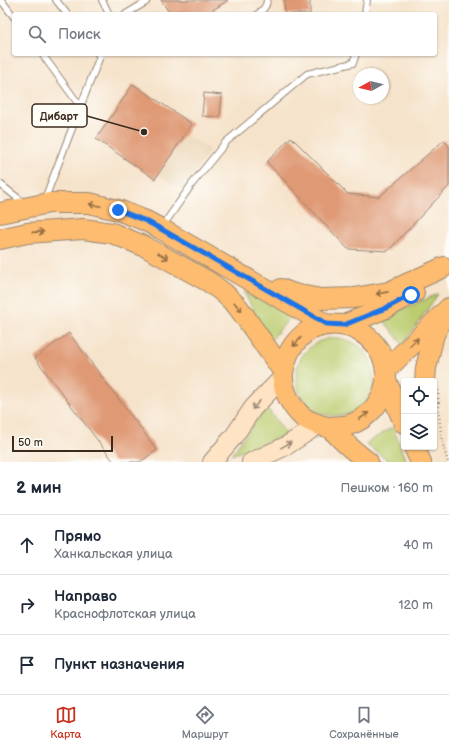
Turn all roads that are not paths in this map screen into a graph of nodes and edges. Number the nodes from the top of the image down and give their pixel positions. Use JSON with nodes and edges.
{"nodes":[{"id":1,"x":1,"y":0,"type":"edge"},
{"id":2,"x":56,"y":0,"type":"edge"},
{"id":3,"x":102,"y":0,"type":"edge"},
{"id":4,"x":267,"y":0,"type":"edge"},
{"id":5,"x":367,"y":0,"type":"edge"},
{"id":6,"x":146,"y":2,"type":"dead end"},
{"id":7,"x":65,"y":12,"type":"edge"},
{"id":8,"x":108,"y":12,"type":"edge"},
{"id":9,"x":129,"y":12,"type":"edge"},
{"id":10,"x":261,"y":12,"type":"edge"},
{"id":11,"x":365,"y":12,"type":"edge"},
{"id":12,"x":12,"y":14,"type":"edge"},
{"id":13,"x":43,"y":56,"type":"edge"},
{"id":14,"x":100,"y":56,"type":"edge"},
{"id":15,"x":355,"y":56,"type":"edge"},
{"id":16,"x":80,"y":106,"type":"junction"},
{"id":17,"x":0,"y":184,"type":"edge"},
{"id":18,"x":36,"y":205,"type":"junction"},
{"id":19,"x":0,"y":213,"type":"edge"},
{"id":20,"x":161,"y":229,"type":"junction"},
{"id":21,"x":0,"y":239,"type":"edge"},
{"id":22,"x":446,"y":265,"type":"edge"},
{"id":23,"x":241,"y":275,"type":"junction"},
{"id":24,"x":449,"y":309,"type":"edge"},
{"id":25,"x":335,"y":325,"type":"junction"},
{"id":26,"x":283,"y":374,"type":"junction"},
{"id":27,"x":386,"y":375,"type":"junction"},
{"id":28,"x":430,"y":378,"type":"edge"},
{"id":29,"x":401,"y":415,"type":"edge"},
{"id":30,"x":323,"y":426,"type":"junction"},
{"id":31,"x":415,"y":450,"type":"edge"},
{"id":32,"x":429,"y":450,"type":"edge"},
{"id":33,"x":212,"y":462,"type":"edge"},
{"id":34,"x":251,"y":462,"type":"edge"},
{"id":35,"x":368,"y":462,"type":"edge"},
{"id":36,"x":421,"y":462,"type":"edge"},
{"id":37,"x":431,"y":462,"type":"edge"}],
"edges":[{"from":1,"to":12,"type":"lane"},
{"from":2,"to":7,"type":"lane"},
{"from":3,"to":8,"type":"lane"},
{"from":4,"to":10,"type":"lane"},
{"from":5,"to":11,"type":"lane"},
{"from":6,"to":9,"type":"lane"},
{"from":13,"to":16,"type":"lane"},
{"from":14,"to":16,"type":"lane"},
{"from":15,"to":20,"type":"lane"},
{"from":16,"to":18,"type":"lane"},
{"from":17,"to":18,"type":"lane"},
{"from":18,"to":19,"type":"main road"},
{"from":20,"to":18,"type":"main road","one_way":true},
{"from":20,"to":23,"type":"main road"},
{"from":21,"to":26,"type":"main road","one_way":true},
{"from":22,"to":23,"type":"main road","one_way":true},
{"from":22,"to":25,"type":"main road"},
{"from":23,"to":25,"type":"main road"},
{"from":27,"to":24,"type":"main road","one_way":true},
{"from":24,"to":28,"type":"main road"},
{"from":25,"to":26,"type":"main road","one_way":true},
{"from":25,"to":27,"type":"main road"},
{"from":26,"to":30,"type":"main road"},
{"from":26,"to":33,"type":"main road","one_way":true},
{"from":27,"to":29,"type":"main road"},
{"from":30,"to":27,"type":"main road","one_way":true},
{"from":34,"to":30,"type":"main road","one_way":true},
{"from":30,"to":35,"type":"main road"},
{"from":31,"to":36,"type":"main road"},
{"from":32,"to":37,"type":"main road"}]}
